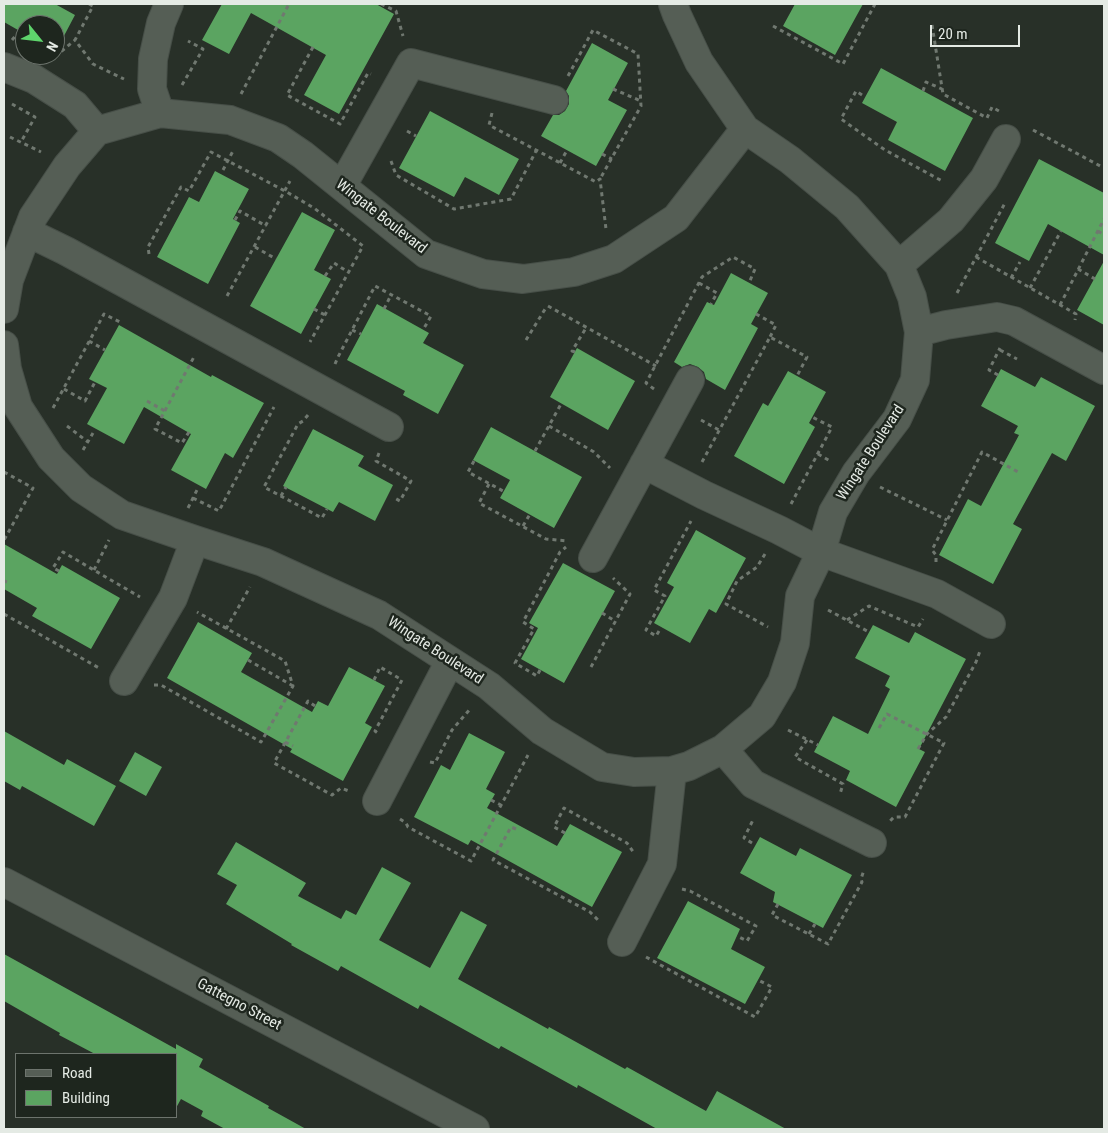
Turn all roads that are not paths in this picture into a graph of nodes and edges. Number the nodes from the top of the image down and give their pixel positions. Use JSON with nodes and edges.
{"nodes":[{"id":1,"x":169,"y":4,"type":"edge"},
{"id":2,"x":673,"y":4,"type":"edge"},
{"id":3,"x":4,"y":67,"type":"edge"},
{"id":4,"x":554,"y":100,"type":"dead end"},
{"id":5,"x":160,"y":113,"type":"junction"},
{"id":6,"x":745,"y":129,"type":"junction"},
{"id":7,"x":97,"y":131,"type":"junction"},
{"id":8,"x":1006,"y":139,"type":"dead end"},
{"id":9,"x":342,"y":186,"type":"junction"},
{"id":10,"x":28,"y":232,"type":"junction"},
{"id":11,"x":899,"y":265,"type":"junction"},
{"id":12,"x":4,"y":309,"type":"edge"},
{"id":13,"x":918,"y":332,"type":"junction"},
{"id":14,"x":4,"y":345,"type":"edge"},
{"id":15,"x":1104,"y":370,"type":"edge"},
{"id":16,"x":690,"y":380,"type":"dead end"},
{"id":17,"x":11,"y":408,"type":"edge"},
{"id":18,"x":389,"y":427,"type":"dead end"},
{"id":19,"x":644,"y":464,"type":"junction"},
{"id":20,"x":195,"y":540,"type":"junction"},
{"id":21,"x":821,"y":552,"type":"junction"},
{"id":22,"x":593,"y":558,"type":"dead end"},
{"id":23,"x":991,"y":624,"type":"dead end"},
{"id":24,"x":450,"y":661,"type":"junction"},
{"id":25,"x":124,"y":681,"type":"dead end"},
{"id":26,"x":723,"y":749,"type":"junction"},
{"id":27,"x":672,"y":771,"type":"junction"},
{"id":28,"x":377,"y":801,"type":"dead end"},
{"id":29,"x":872,"y":843,"type":"dead end"},
{"id":30,"x":4,"y":882,"type":"edge"},
{"id":31,"x":622,"y":942,"type":"dead end"},
{"id":32,"x":475,"y":1129,"type":"edge"}],
"edges":[{"from":1,"to":5,"type":"street"},
{"from":2,"to":6,"type":"street","name":"Wingate Boulevard"},
{"from":3,"to":7,"type":"street"},
{"from":4,"to":9,"type":"street"},
{"from":5,"to":7,"type":"street","name":"Wingate Boulevard"},
{"from":5,"to":9,"type":"street","name":"Wingate Boulevard"},
{"from":6,"to":9,"type":"street","name":"Wingate Boulevard"},
{"from":6,"to":11,"type":"street","name":"Wingate Boulevard"},
{"from":7,"to":10,"type":"street"},
{"from":8,"to":11,"type":"street"},
{"from":10,"to":12,"type":"street"},
{"from":10,"to":18,"type":"street"},
{"from":11,"to":13,"type":"street","name":"Wingate Boulevard"},
{"from":13,"to":15,"type":"street"},
{"from":13,"to":21,"type":"street","name":"Wingate Boulevard"},
{"from":14,"to":17,"type":"street","name":"Wingate Boulevard"},
{"from":16,"to":19,"type":"street"},
{"from":17,"to":20,"type":"street","name":"Wingate Boulevard"},
{"from":19,"to":21,"type":"street"},
{"from":19,"to":22,"type":"street"},
{"from":20,"to":24,"type":"street","name":"Wingate Boulevard"},
{"from":20,"to":25,"type":"street"},
{"from":21,"to":23,"type":"street"},
{"from":21,"to":26,"type":"street","name":"Wingate Boulevard"},
{"from":24,"to":27,"type":"street","name":"Wingate Boulevard"},
{"from":24,"to":28,"type":"street"},
{"from":26,"to":27,"type":"street","name":"Wingate Boulevard"},
{"from":26,"to":29,"type":"street"},
{"from":27,"to":31,"type":"street"},
{"from":30,"to":32,"type":"street","name":"Gattegno Street"}]}
